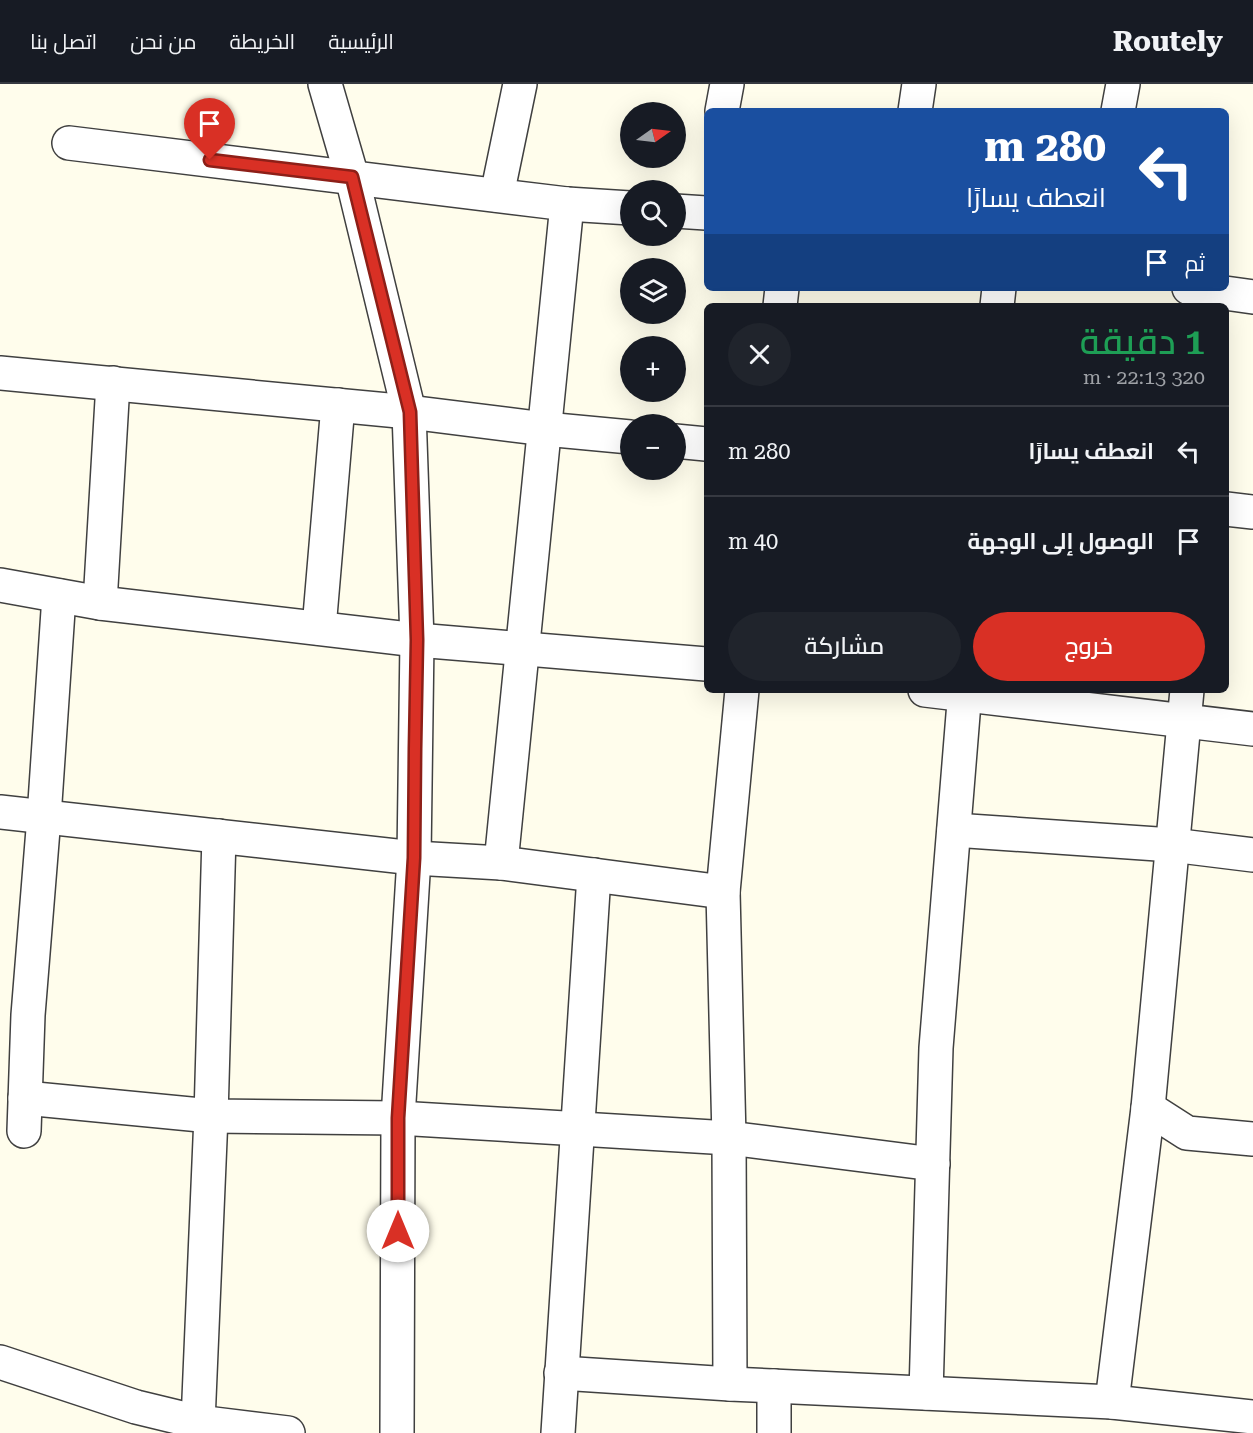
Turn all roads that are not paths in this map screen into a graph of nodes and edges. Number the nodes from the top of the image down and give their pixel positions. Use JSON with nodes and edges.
{"nodes":[{"id":1,"x":325,"y":84,"type":"edge"},
{"id":2,"x":520,"y":84,"type":"edge"},
{"id":3,"x":727,"y":84,"type":"edge"},
{"id":4,"x":919,"y":84,"type":"edge"},
{"id":5,"x":1123,"y":84,"type":"edge"},
{"id":6,"x":723,"y":108,"type":"edge"},
{"id":7,"x":915,"y":108,"type":"edge"},
{"id":8,"x":1119,"y":108,"type":"edge"},
{"id":9,"x":69,"y":143,"type":"dead end"},
{"id":10,"x":352,"y":177,"type":"junction"},
{"id":11,"x":497,"y":195,"type":"junction"},
{"id":12,"x":567,"y":204,"type":"junction"},
{"id":13,"x":620,"y":207,"type":"edge"},
{"id":14,"x":1201,"y":291,"type":"edge"},
{"id":15,"x":1232,"y":299,"type":"edge"},
{"id":16,"x":0,"y":373,"type":"edge"},
{"id":17,"x":113,"y":383,"type":"junction"},
{"id":18,"x":338,"y":405,"type":"junction"},
{"id":19,"x":410,"y":412,"type":"junction"},
{"id":20,"x":545,"y":429,"type":"junction"},
{"id":21,"x":620,"y":436,"type":"edge"},
{"id":22,"x":686,"y":442,"type":"edge"},
{"id":23,"x":704,"y":444,"type":"edge"},
{"id":24,"x":1229,"y":509,"type":"edge"},
{"id":25,"x":1253,"y":512,"type":"edge"},
{"id":26,"x":0,"y":585,"type":"edge"},
{"id":27,"x":58,"y":596,"type":"junction"},
{"id":28,"x":100,"y":603,"type":"junction"},
{"id":29,"x":319,"y":628,"type":"junction"},
{"id":30,"x":417,"y":640,"type":"junction"},
{"id":31,"x":521,"y":649,"type":"junction"},
{"id":32,"x":704,"y":664,"type":"edge"},
{"id":33,"x":742,"y":693,"type":"edge"},
{"id":34,"x":965,"y":693,"type":"edge"},
{"id":35,"x":1185,"y":706,"type":"edge"},
{"id":36,"x":1253,"y":729,"type":"edge"},
{"id":37,"x":0,"y":812,"type":"edge"},
{"id":38,"x":44,"y":817,"type":"junction"},
{"id":39,"x":954,"y":830,"type":"junction"},
{"id":40,"x":219,"y":836,"type":"junction"},
{"id":41,"x":1172,"y":845,"type":"junction"},
{"id":42,"x":1253,"y":855,"type":"edge"},
{"id":43,"x":414,"y":858,"type":"junction"},
{"id":44,"x":501,"y":863,"type":"junction"},
{"id":45,"x":594,"y":875,"type":"junction"},
{"id":46,"x":723,"y":892,"type":"junction"},
{"id":47,"x":25,"y":1098,"type":"junction"},
{"id":48,"x":1148,"y":1108,"type":"junction"},
{"id":49,"x":211,"y":1116,"type":"junction"},
{"id":50,"x":398,"y":1118,"type":"junction"},
{"id":51,"x":577,"y":1129,"type":"junction"},
{"id":52,"x":24,"y":1131,"type":"dead end"},
{"id":53,"x":729,"y":1138,"type":"junction"},
{"id":54,"x":1253,"y":1139,"type":"edge"},
{"id":55,"x":933,"y":1164,"type":"junction"},
{"id":56,"x":0,"y":1362,"type":"edge"},
{"id":57,"x":561,"y":1373,"type":"junction"},
{"id":58,"x":730,"y":1384,"type":"junction"},
{"id":59,"x":774,"y":1386,"type":"junction"},
{"id":60,"x":926,"y":1393,"type":"junction"},
{"id":61,"x":1112,"y":1402,"type":"junction"},
{"id":62,"x":1253,"y":1417,"type":"edge"},
{"id":63,"x":1178,"y":1421,"type":"edge"},
{"id":64,"x":198,"y":1422,"type":"junction"},
{"id":65,"x":288,"y":1433,"type":"edge"},
{"id":66,"x":397,"y":1433,"type":"edge"},
{"id":67,"x":558,"y":1433,"type":"edge"},
{"id":68,"x":774,"y":1433,"type":"edge"}],
"edges":[{"from":1,"to":10,"type":"street"},
{"from":2,"to":11,"type":"street"},
{"from":3,"to":6,"type":"street"},
{"from":4,"to":7,"type":"street"},
{"from":5,"to":8,"type":"street"},
{"from":9,"to":10,"type":"street"},
{"from":10,"to":11,"type":"street"},
{"from":10,"to":19,"type":"street"},
{"from":11,"to":12,"type":"street"},
{"from":12,"to":13,"type":"street"},
{"from":12,"to":20,"type":"street"},
{"from":14,"to":15,"type":"street"},
{"from":16,"to":17,"type":"street"},
{"from":17,"to":18,"type":"street"},
{"from":17,"to":28,"type":"street"},
{"from":18,"to":19,"type":"street"},
{"from":18,"to":29,"type":"street"},
{"from":19,"to":20,"type":"street"},
{"from":19,"to":30,"type":"street"},
{"from":20,"to":21,"type":"street"},
{"from":20,"to":31,"type":"street"},
{"from":22,"to":23,"type":"street"},
{"from":24,"to":25,"type":"street"},
{"from":26,"to":27,"type":"street"},
{"from":27,"to":28,"type":"street"},
{"from":27,"to":38,"type":"street"},
{"from":28,"to":29,"type":"street"},
{"from":29,"to":30,"type":"street"},
{"from":30,"to":31,"type":"street"},
{"from":30,"to":43,"type":"street"},
{"from":31,"to":32,"type":"street"},
{"from":31,"to":44,"type":"street"},
{"from":33,"to":46,"type":"street"},
{"from":34,"to":35,"type":"street"},
{"from":34,"to":39,"type":"street"},
{"from":35,"to":36,"type":"street"},
{"from":35,"to":41,"type":"street"},
{"from":37,"to":38,"type":"street"},
{"from":38,"to":40,"type":"street"},
{"from":38,"to":47,"type":"street"},
{"from":39,"to":41,"type":"street"},
{"from":39,"to":55,"type":"street"},
{"from":40,"to":43,"type":"street"},
{"from":40,"to":49,"type":"street"},
{"from":41,"to":42,"type":"street"},
{"from":41,"to":48,"type":"street"},
{"from":43,"to":44,"type":"street"},
{"from":43,"to":50,"type":"street"},
{"from":44,"to":45,"type":"street"},
{"from":45,"to":46,"type":"street"},
{"from":45,"to":51,"type":"street"},
{"from":46,"to":53,"type":"street"},
{"from":47,"to":49,"type":"street"},
{"from":47,"to":52,"type":"street"},
{"from":48,"to":54,"type":"street"},
{"from":48,"to":61,"type":"street"},
{"from":49,"to":50,"type":"street"},
{"from":49,"to":64,"type":"street"},
{"from":50,"to":51,"type":"street"},
{"from":50,"to":66,"type":"street"},
{"from":51,"to":53,"type":"street"},
{"from":51,"to":57,"type":"street"},
{"from":53,"to":55,"type":"street"},
{"from":53,"to":58,"type":"street"},
{"from":55,"to":60,"type":"street"},
{"from":56,"to":64,"type":"street"},
{"from":57,"to":58,"type":"street"},
{"from":57,"to":67,"type":"street"},
{"from":58,"to":59,"type":"street"},
{"from":59,"to":60,"type":"street"},
{"from":59,"to":68,"type":"street"},
{"from":60,"to":61,"type":"street"},
{"from":61,"to":63,"type":"street"},
{"from":62,"to":63,"type":"street"},
{"from":64,"to":65,"type":"street"}]}
